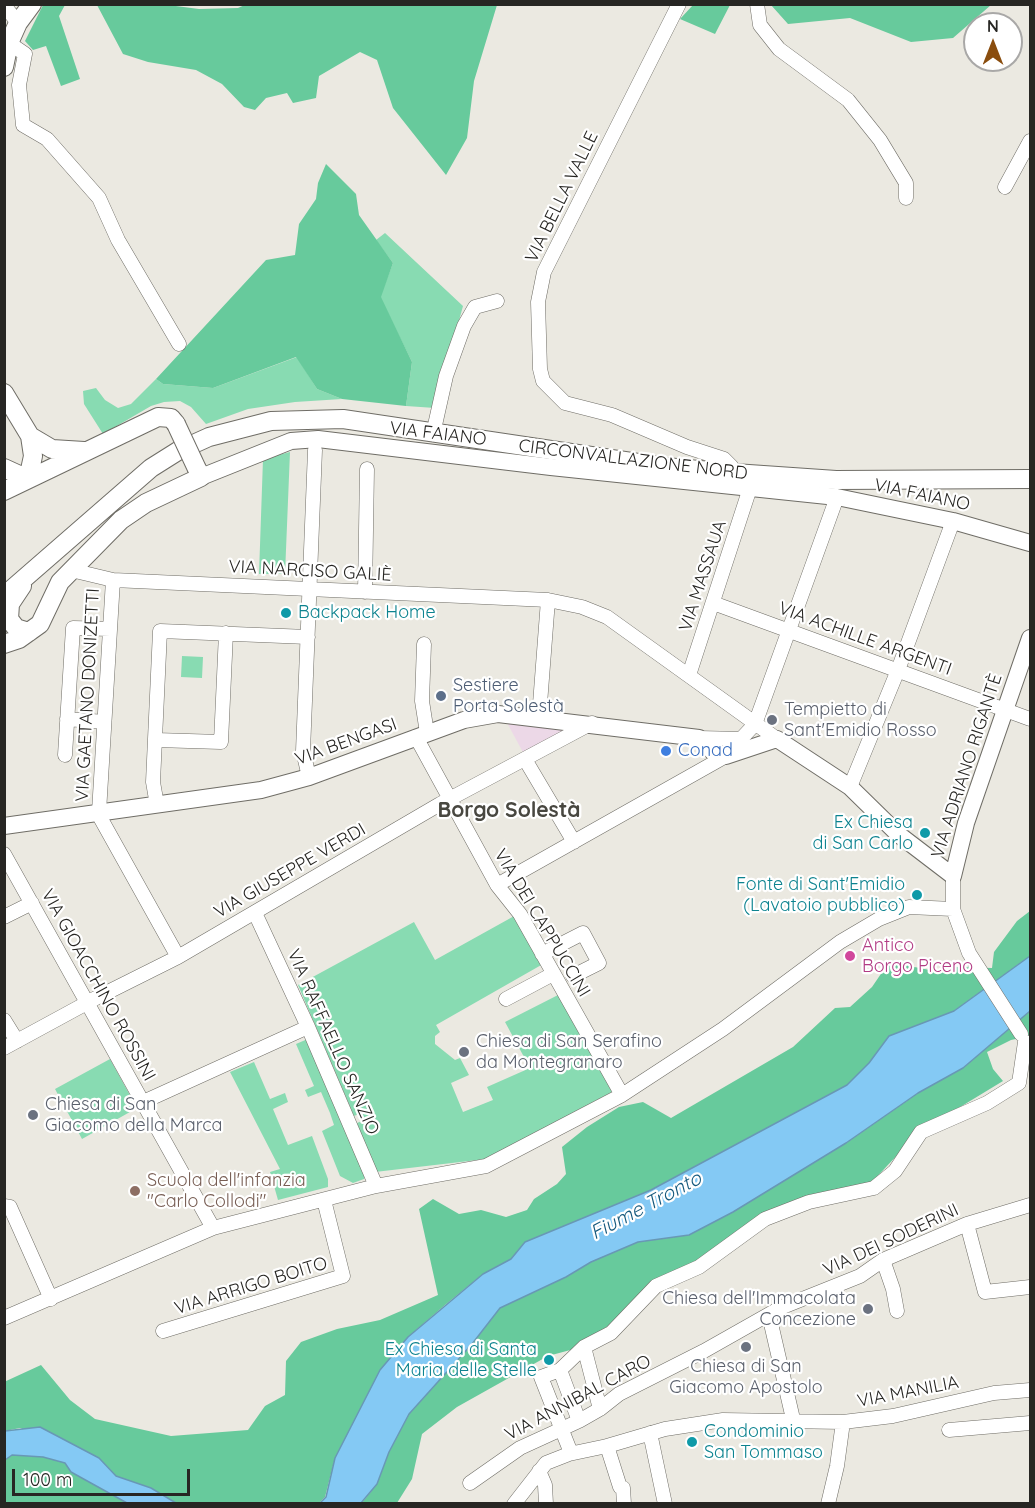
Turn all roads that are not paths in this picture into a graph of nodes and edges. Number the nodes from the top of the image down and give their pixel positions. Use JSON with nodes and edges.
{"nodes":[{"id":1,"x":679,"y":4,"type":"edge"},
{"id":2,"x":757,"y":4,"type":"edge"},
{"id":3,"x":4,"y":5,"type":"edge"},
{"id":4,"x":25,"y":15,"type":"edge"},
{"id":5,"x":9,"y":43,"type":"junction"},
{"id":6,"x":4,"y":66,"type":"edge"},
{"id":7,"x":1030,"y":141,"type":"edge"},
{"id":8,"x":1005,"y":188,"type":"dead end"},
{"id":9,"x":906,"y":198,"type":"dead end"},
{"id":10,"x":497,"y":301,"type":"dead end"},
{"id":11,"x":179,"y":344,"type":"dead end"},
{"id":12,"x":4,"y":393,"type":"edge"},
{"id":13,"x":433,"y":434,"type":"junction"},
{"id":14,"x":30,"y":436,"type":"junction"},
{"id":15,"x":315,"y":450,"type":"dead end"},
{"id":16,"x":86,"y":451,"type":"junction"},
{"id":17,"x":4,"y":468,"type":"edge"},
{"id":18,"x":367,"y":469,"type":"dead end"},
{"id":19,"x":199,"y":473,"type":"junction"},
{"id":20,"x":734,"y":473,"type":"junction"},
{"id":21,"x":28,"y":479,"type":"junction"},
{"id":22,"x":1030,"y":479,"type":"edge"},
{"id":23,"x":750,"y":488,"type":"junction"},
{"id":24,"x":4,"y":491,"type":"edge"},
{"id":25,"x":837,"y":497,"type":"junction"},
{"id":26,"x":952,"y":521,"type":"junction"},
{"id":27,"x":1030,"y":543,"type":"edge"},
{"id":28,"x":71,"y":570,"type":"junction"},
{"id":29,"x":29,"y":574,"type":"junction"},
{"id":30,"x":113,"y":580,"type":"junction"},
{"id":31,"x":310,"y":589,"type":"junction"},
{"id":32,"x":365,"y":592,"type":"junction"},
{"id":33,"x":4,"y":596,"type":"edge"},
{"id":34,"x":548,"y":600,"type":"junction"},
{"id":35,"x":713,"y":603,"type":"junction"},
{"id":36,"x":110,"y":629,"type":"junction"},
{"id":37,"x":789,"y":630,"type":"junction"},
{"id":38,"x":29,"y":632,"type":"junction"},
{"id":39,"x":226,"y":633,"type":"junction"},
{"id":40,"x":308,"y":637,"type":"junction"},
{"id":41,"x":1030,"y":638,"type":"edge"},
{"id":42,"x":4,"y":644,"type":"edge"},
{"id":43,"x":424,"y":644,"type":"dead end"},
{"id":44,"x":898,"y":670,"type":"junction"},
{"id":45,"x":689,"y":675,"type":"junction"},
{"id":46,"x":1005,"y":708,"type":"junction"},
{"id":47,"x":539,"y":717,"type":"junction"},
{"id":48,"x":67,"y":719,"type":"junction"},
{"id":49,"x":1030,"y":719,"type":"edge"},
{"id":50,"x":104,"y":722,"type":"junction"},
{"id":51,"x":592,"y":723,"type":"junction"},
{"id":52,"x":755,"y":724,"type":"junction"},
{"id":53,"x":421,"y":735,"type":"junction"},
{"id":54,"x":699,"y":738,"type":"junction"},
{"id":55,"x":777,"y":739,"type":"junction"},
{"id":56,"x":156,"y":740,"type":"junction"},
{"id":57,"x":65,"y":755,"type":"dead end"},
{"id":58,"x":726,"y":756,"type":"junction"},
{"id":59,"x":526,"y":761,"type":"junction"},
{"id":60,"x":309,"y":777,"type":"junction"},
{"id":61,"x":850,"y":787,"type":"junction"},
{"id":62,"x":450,"y":799,"type":"junction"},
{"id":63,"x":157,"y":805,"type":"junction"},
{"id":64,"x":99,"y":812,"type":"junction"},
{"id":65,"x":4,"y":826,"type":"edge"},
{"id":66,"x":574,"y":842,"type":"junction"},
{"id":67,"x":4,"y":854,"type":"edge"},
{"id":68,"x":953,"y":876,"type":"junction"},
{"id":69,"x":497,"y":885,"type":"junction"},
{"id":70,"x":32,"y":903,"type":"junction"},
{"id":71,"x":953,"y":909,"type":"junction"},
{"id":72,"x":255,"y":913,"type":"junction"},
{"id":73,"x":4,"y":917,"type":"edge"},
{"id":74,"x":542,"y":954,"type":"junction"},
{"id":75,"x":178,"y":957,"type":"junction"},
{"id":76,"x":573,"y":976,"type":"dead end"},
{"id":77,"x":556,"y":979,"type":"junction"},
{"id":78,"x":506,"y":999,"type":"dead end"},
{"id":79,"x":87,"y":1002,"type":"junction"},
{"id":80,"x":4,"y":1020,"type":"edge"},
{"id":81,"x":308,"y":1027,"type":"junction"},
{"id":82,"x":1026,"y":1040,"type":"edge"},
{"id":83,"x":17,"y":1041,"type":"junction"},
{"id":84,"x":4,"y":1048,"type":"edge"},
{"id":85,"x":1025,"y":1080,"type":"edge"},
{"id":86,"x":622,"y":1095,"type":"junction"},
{"id":87,"x":143,"y":1102,"type":"junction"},
{"id":88,"x":376,"y":1186,"type":"junction"},
{"id":89,"x":324,"y":1200,"type":"junction"},
{"id":90,"x":1030,"y":1205,"type":"edge"},
{"id":91,"x":7,"y":1206,"type":"edge"},
{"id":92,"x":967,"y":1224,"type":"junction"},
{"id":93,"x":213,"y":1228,"type":"junction"},
{"id":94,"x":882,"y":1260,"type":"junction"},
{"id":95,"x":1030,"y":1287,"type":"edge"},
{"id":96,"x":51,"y":1299,"type":"junction"},
{"id":97,"x":897,"y":1311,"type":"dead end"},
{"id":98,"x":769,"y":1315,"type":"junction"},
{"id":99,"x":4,"y":1318,"type":"edge"},
{"id":100,"x":163,"y":1331,"type":"dead end"},
{"id":101,"x":584,"y":1347,"type":"junction"},
{"id":102,"x":560,"y":1370,"type":"junction"},
{"id":103,"x":1030,"y":1390,"type":"edge"},
{"id":104,"x":600,"y":1409,"type":"junction"},
{"id":105,"x":793,"y":1419,"type":"junction"},
{"id":106,"x":579,"y":1421,"type":"junction"},
{"id":107,"x":843,"y":1422,"type":"junction"},
{"id":108,"x":1030,"y":1424,"type":"edge"},
{"id":109,"x":561,"y":1428,"type":"junction"},
{"id":110,"x":949,"y":1430,"type":"dead end"},
{"id":111,"x":650,"y":1432,"type":"junction"},
{"id":112,"x":607,"y":1446,"type":"junction"},
{"id":113,"x":572,"y":1453,"type":"junction"},
{"id":114,"x":539,"y":1471,"type":"junction"},
{"id":115,"x":470,"y":1484,"type":"dead end"},
{"id":116,"x":514,"y":1503,"type":"edge"},
{"id":117,"x":546,"y":1503,"type":"edge"},
{"id":118,"x":624,"y":1503,"type":"edge"},
{"id":119,"x":664,"y":1503,"type":"edge"},
{"id":120,"x":828,"y":1503,"type":"edge"}],
"edges":[{"from":1,"to":20,"type":"street","name":"VIA BELLA VALLE"},
{"from":2,"to":9,"type":"street"},
{"from":3,"to":4,"type":"street"},
{"from":4,"to":5,"type":"main road"},
{"from":5,"to":6,"type":"main road"},
{"from":5,"to":11,"type":"street"},
{"from":7,"to":8,"type":"street"},
{"from":10,"to":13,"type":"street"},
{"from":12,"to":14,"type":"main road"},
{"from":13,"to":20,"type":"main road","name":"CIRCONVALLAZIONE NORD"},
{"from":13,"to":29,"type":"main road","name":"CIRCONVALLAZIONE NORD"},
{"from":14,"to":16,"type":"main road"},
{"from":14,"to":21,"type":"main road"},
{"from":15,"to":31,"type":"street"},
{"from":16,"to":19,"type":"main road","bridge":true},
{"from":16,"to":21,"type":"main road"},
{"from":17,"to":21,"type":"main road"},
{"from":18,"to":32,"type":"street"},
{"from":19,"to":23,"type":"street","name":"VIA FAIANO"},
{"from":19,"to":28,"type":"main road"},
{"from":20,"to":22,"type":"main road","name":"CIRCONVALLAZIONE NORD"},
{"from":21,"to":24,"type":"main road"},
{"from":23,"to":25,"type":"street","name":"VIA FAIANO"},
{"from":23,"to":35,"type":"street","name":"VIA MASSAUA"},
{"from":25,"to":26,"type":"street","name":"VIA FAIANO"},
{"from":25,"to":37,"type":"street"},
{"from":26,"to":27,"type":"street","name":"VIA FAIANO"},
{"from":26,"to":44,"type":"street"},
{"from":28,"to":30,"type":"street","name":"VIA NARCISO GALIÈ"},
{"from":28,"to":38,"type":"main road"},
{"from":29,"to":33,"type":"main road","name":"CIRCONVALLAZIONE NORD"},
{"from":29,"to":38,"type":"main road"},
{"from":30,"to":31,"type":"street","name":"VIA NARCISO GALIÈ"},
{"from":30,"to":36,"type":"street","name":"VIA GAETANO DONIZETTI"},
{"from":31,"to":32,"type":"street","name":"VIA NARCISO GALIÈ"},
{"from":31,"to":40,"type":"street"},
{"from":32,"to":34,"type":"street","name":"VIA NARCISO GALIÈ"},
{"from":34,"to":45,"type":"street","name":"VIA NARCISO GALIÈ"},
{"from":34,"to":47,"type":"street"},
{"from":35,"to":37,"type":"street","name":"VIA ACHILLE ARGENTI"},
{"from":35,"to":45,"type":"street","name":"VIA MASSAUA"},
{"from":36,"to":48,"type":"street"},
{"from":36,"to":50,"type":"street","name":"VIA GAETANO DONIZETTI"},
{"from":37,"to":44,"type":"street","name":"VIA ACHILLE ARGENTI"},
{"from":37,"to":52,"type":"street"},
{"from":38,"to":42,"type":"main road"},
{"from":39,"to":40,"type":"street"},
{"from":39,"to":56,"type":"street"},
{"from":39,"to":56,"type":"street"},
{"from":40,"to":60,"type":"street"},
{"from":41,"to":46,"type":"street","name":"VIA ADRIANO RIGANTÈ"},
{"from":43,"to":53,"type":"street","name":"VIA DEI CAPPUCCINI"},
{"from":44,"to":46,"type":"street","name":"VIA ACHILLE ARGENTI"},
{"from":44,"to":61,"type":"street"},
{"from":45,"to":52,"type":"street","name":"VIA NARCISO GALIÈ"},
{"from":46,"to":49,"type":"street","name":"VIA ACHILLE ARGENTI"},
{"from":46,"to":68,"type":"street","name":"VIA ADRIANO RIGANTÈ"},
{"from":47,"to":51,"type":"street","name":"VIA BENGASI"},
{"from":47,"to":53,"type":"street","name":"VIA BENGASI"},
{"from":48,"to":50,"type":"street"},
{"from":48,"to":57,"type":"street"},
{"from":50,"to":64,"type":"street","name":"VIA GAETANO DONIZETTI"},
{"from":51,"to":54,"type":"street","name":"VIA BENGASI"},
{"from":51,"to":59,"type":"street","name":"VIA GIUSEPPE VERDI"},
{"from":52,"to":54,"type":"street","name":"VIA BENGASI"},
{"from":52,"to":55,"type":"street","name":"VIA NARCISO GALIÈ"},
{"from":53,"to":60,"type":"street","name":"VIA BENGASI"},
{"from":53,"to":62,"type":"street","name":"VIA DEI CAPPUCCINI"},
{"from":54,"to":58,"type":"street","name":"VIA BENGASI"},
{"from":55,"to":58,"type":"street"},
{"from":55,"to":61,"type":"street"},
{"from":56,"to":63,"type":"street"},
{"from":58,"to":66,"type":"street"},
{"from":59,"to":62,"type":"street","name":"VIA GIUSEPPE VERDI"},
{"from":59,"to":66,"type":"street"},
{"from":60,"to":63,"type":"street","name":"VIA BENGASI"},
{"from":61,"to":68,"type":"street"},
{"from":62,"to":69,"type":"street","name":"VIA DEI CAPPUCCINI"},
{"from":62,"to":72,"type":"street","name":"VIA GIUSEPPE VERDI"},
{"from":63,"to":64,"type":"street","name":"VIA BENGASI"},
{"from":64,"to":65,"type":"street","name":"VIA BENGASI"},
{"from":64,"to":75,"type":"street"},
{"from":66,"to":69,"type":"street"},
{"from":67,"to":70,"type":"street","name":"VIA GIOACCHINO ROSSINI"},
{"from":68,"to":71,"type":"street","name":"VIA ADRIANO RIGANTÈ"},
{"from":69,"to":74,"type":"street","name":"VIA DEI CAPPUCCINI"},
{"from":70,"to":73,"type":"street"},
{"from":70,"to":79,"type":"street","name":"VIA GIOACCHINO ROSSINI"},
{"from":71,"to":82,"type":"street","name":"VIA ADRIANO RIGANTÈ"},
{"from":71,"to":86,"type":"street"},
{"from":72,"to":75,"type":"street","name":"VIA GIUSEPPE VERDI"},
{"from":72,"to":81,"type":"street","name":"VIA RAFFAELLO SANZIO"},
{"from":74,"to":76,"type":"street"},
{"from":74,"to":77,"type":"street","name":"VIA DEI CAPPUCCINI"},
{"from":75,"to":79,"type":"street","name":"VIA GIUSEPPE VERDI"},
{"from":77,"to":78,"type":"street"},
{"from":77,"to":86,"type":"street","name":"VIA DEI CAPPUCCINI"},
{"from":79,"to":83,"type":"street","name":"VIA GIUSEPPE VERDI"},
{"from":79,"to":87,"type":"street","name":"VIA GIOACCHINO ROSSINI"},
{"from":80,"to":83,"type":"street"},
{"from":81,"to":87,"type":"street"},
{"from":81,"to":88,"type":"street","name":"VIA RAFFAELLO SANZIO"},
{"from":82,"to":85,"type":"street"},
{"from":83,"to":84,"type":"street","name":"VIA GIUSEPPE VERDI"},
{"from":85,"to":101,"type":"street"},
{"from":86,"to":88,"type":"street"},
{"from":87,"to":93,"type":"street","name":"VIA GIOACCHINO ROSSINI"},
{"from":88,"to":89,"type":"street"},
{"from":89,"to":93,"type":"street"},
{"from":89,"to":100,"type":"street","name":"VIA ARRIGO BOITO"},
{"from":90,"to":92,"type":"street","name":"VIA DEI SODERINI"},
{"from":91,"to":96,"type":"street"},
{"from":92,"to":94,"type":"street","name":"VIA DEI SODERINI"},
{"from":92,"to":95,"type":"street"},
{"from":93,"to":96,"type":"street"},
{"from":94,"to":97,"type":"street"},
{"from":94,"to":98,"type":"street","name":"VIA DEI SODERINI"},
{"from":96,"to":99,"type":"street"},
{"from":98,"to":104,"type":"street","name":"VIA ANNIBAL CARO"},
{"from":98,"to":105,"type":"street"},
{"from":101,"to":102,"type":"street"},
{"from":101,"to":104,"type":"street"},
{"from":102,"to":106,"type":"street"},
{"from":102,"to":109,"type":"street"},
{"from":103,"to":107,"type":"street","name":"VIA MANILIA"},
{"from":104,"to":106,"type":"street","name":"VIA ANNIBAL CARO"},
{"from":105,"to":107,"type":"street","name":"VIA MANILIA"},
{"from":105,"to":111,"type":"street","name":"VIA MANILIA"},
{"from":106,"to":109,"type":"street","name":"VIA ANNIBAL CARO"},
{"from":107,"to":120,"type":"street"},
{"from":108,"to":110,"type":"street"},
{"from":109,"to":113,"type":"street"},
{"from":109,"to":115,"type":"street","name":"VIA ANNIBAL CARO"},
{"from":111,"to":112,"type":"street","name":"VIA MANILIA"},
{"from":111,"to":119,"type":"street"},
{"from":112,"to":113,"type":"street","name":"VIA MANILIA"},
{"from":112,"to":118,"type":"street"},
{"from":113,"to":114,"type":"street","name":"VIA MANILIA"},
{"from":114,"to":116,"type":"street"},
{"from":114,"to":117,"type":"street"}]}
